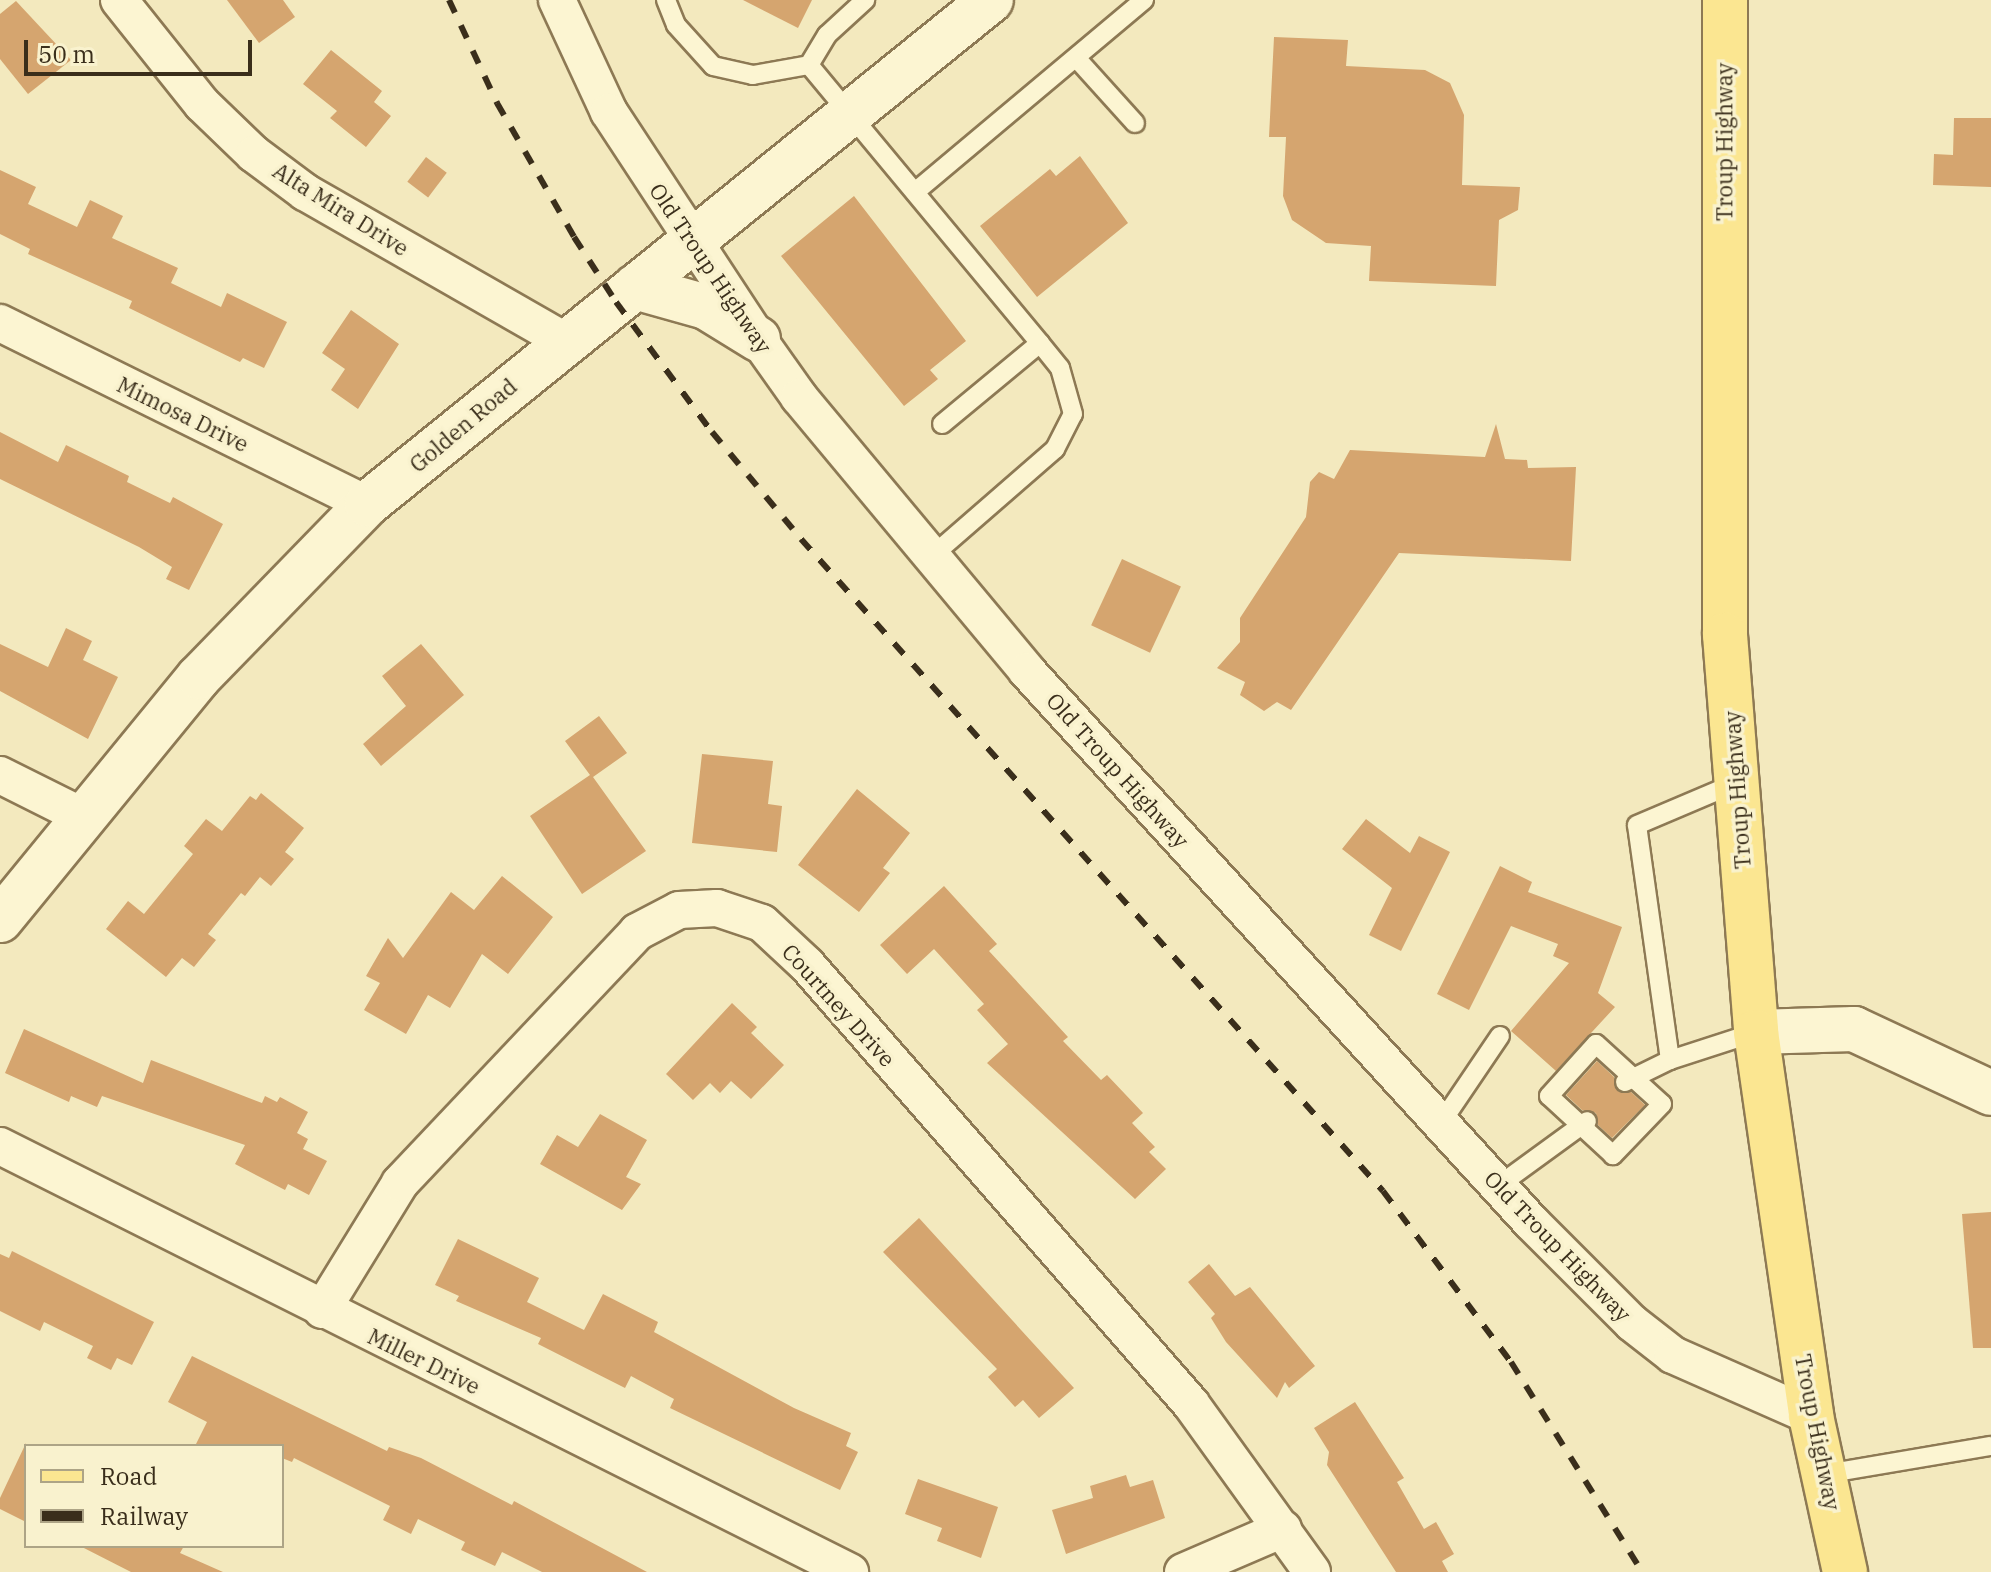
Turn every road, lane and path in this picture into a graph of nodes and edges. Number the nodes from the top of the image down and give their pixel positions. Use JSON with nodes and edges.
{"nodes":[{"id":1,"x":119,"y":0,"type":"edge"},
{"id":2,"x":557,"y":0,"type":"edge"},
{"id":3,"x":666,"y":0,"type":"edge"},
{"id":4,"x":865,"y":0,"type":"edge"},
{"id":5,"x":991,"y":0,"type":"edge"},
{"id":6,"x":1144,"y":0,"type":"edge"},
{"id":7,"x":1725,"y":0,"type":"edge"},
{"id":8,"x":1078,"y":60,"type":"junction"},
{"id":9,"x":809,"y":65,"type":"junction"},
{"id":10,"x":850,"y":113,"type":"junction"},
{"id":11,"x":1135,"y":123,"type":"dead end"},
{"id":12,"x":915,"y":192,"type":"junction"},
{"id":13,"x":691,"y":243,"type":"junction"},
{"id":14,"x":635,"y":287,"type":"junction"},
{"id":15,"x":0,"y":323,"type":"edge"},
{"id":16,"x":758,"y":339,"type":"junction"},
{"id":17,"x":565,"y":341,"type":"junction"},
{"id":18,"x":1040,"y":343,"type":"junction"},
{"id":19,"x":942,"y":424,"type":"dead end"},
{"id":20,"x":367,"y":504,"type":"junction"},
{"id":21,"x":932,"y":556,"type":"junction"},
{"id":22,"x":0,"y":775,"type":"edge"},
{"id":23,"x":1736,"y":783,"type":"junction"},
{"id":24,"x":82,"y":816,"type":"junction"},
{"id":25,"x":0,"y":920,"type":"edge"},
{"id":26,"x":1756,"y":1032,"type":"junction"},
{"id":27,"x":1500,"y":1036,"type":"dead end"},
{"id":28,"x":1670,"y":1060,"type":"junction"},
{"id":29,"x":1627,"y":1080,"type":"junction"},
{"id":30,"x":1991,"y":1093,"type":"edge"},
{"id":31,"x":1441,"y":1123,"type":"junction"},
{"id":32,"x":1585,"y":1124,"type":"junction"},
{"id":33,"x":0,"y":1146,"type":"edge"},
{"id":34,"x":1498,"y":1186,"type":"junction"},
{"id":35,"x":322,"y":1310,"type":"junction"},
{"id":36,"x":1811,"y":1416,"type":"junction"},
{"id":37,"x":1991,"y":1446,"type":"edge"},
{"id":38,"x":1825,"y":1474,"type":"junction"},
{"id":39,"x":1283,"y":1529,"type":"junction"},
{"id":40,"x":850,"y":1572,"type":"edge"},
{"id":41,"x":1183,"y":1572,"type":"edge"},
{"id":42,"x":1312,"y":1572,"type":"edge"},
{"id":43,"x":1845,"y":1572,"type":"edge"}],
"edges":[{"from":1,"to":17,"type":"street","name":"Alta Mira Drive"},
{"from":2,"to":13,"type":"street","name":"Old Troup Highway"},
{"from":3,"to":9,"type":"lane"},
{"from":4,"to":9,"type":"lane"},
{"from":5,"to":10,"type":"street","name":"Golden Road"},
{"from":6,"to":8,"type":"lane"},
{"from":7,"to":23,"type":"main road","name":"Troup Highway"},
{"from":8,"to":11,"type":"lane"},
{"from":8,"to":12,"type":"lane"},
{"from":9,"to":10,"type":"lane"},
{"from":10,"to":12,"type":"lane"},
{"from":10,"to":13,"type":"street","name":"Golden Road"},
{"from":12,"to":18,"type":"lane"},
{"from":13,"to":14,"type":"street","name":"Golden Road"},
{"from":13,"to":16,"type":"street","name":"Old Troup Highway"},
{"from":14,"to":16,"type":"street"},
{"from":14,"to":17,"type":"street","name":"Golden Road"},
{"from":15,"to":20,"type":"street","name":"Mimosa Drive"},
{"from":16,"to":21,"type":"street","name":"Old Troup Highway"},
{"from":17,"to":20,"type":"street","name":"Golden Road"},
{"from":18,"to":19,"type":"lane"},
{"from":18,"to":21,"type":"lane"},
{"from":20,"to":24,"type":"street","name":"Golden Road"},
{"from":21,"to":31,"type":"street","name":"Old Troup Highway"},
{"from":22,"to":24,"type":"street"},
{"from":23,"to":26,"type":"main road","name":"Troup Highway"},
{"from":23,"to":28,"type":"lane"},
{"from":24,"to":25,"type":"street","name":"Golden Road"},
{"from":26,"to":28,"type":"lane"},
{"from":26,"to":30,"type":"street"},
{"from":26,"to":36,"type":"main road","name":"Troup Highway"},
{"from":27,"to":31,"type":"lane"},
{"from":28,"to":29,"type":"lane"},
{"from":29,"to":32,"type":"lane"},
{"from":29,"to":32,"type":"lane"},
{"from":31,"to":34,"type":"street","name":"Old Troup Highway"},
{"from":32,"to":34,"type":"lane"},
{"from":33,"to":35,"type":"street","name":"Miller Drive"},
{"from":34,"to":36,"type":"street","name":"Old Troup Highway"},
{"from":35,"to":39,"type":"street","name":"Courtney Drive"},
{"from":35,"to":40,"type":"street","name":"Miller Drive"},
{"from":36,"to":38,"type":"main road","name":"Troup Highway"},
{"from":37,"to":38,"type":"lane"},
{"from":38,"to":43,"type":"main road","name":"Troup Highway"},
{"from":39,"to":41,"type":"street"},
{"from":39,"to":42,"type":"street","name":"Courtney Drive"}]}
